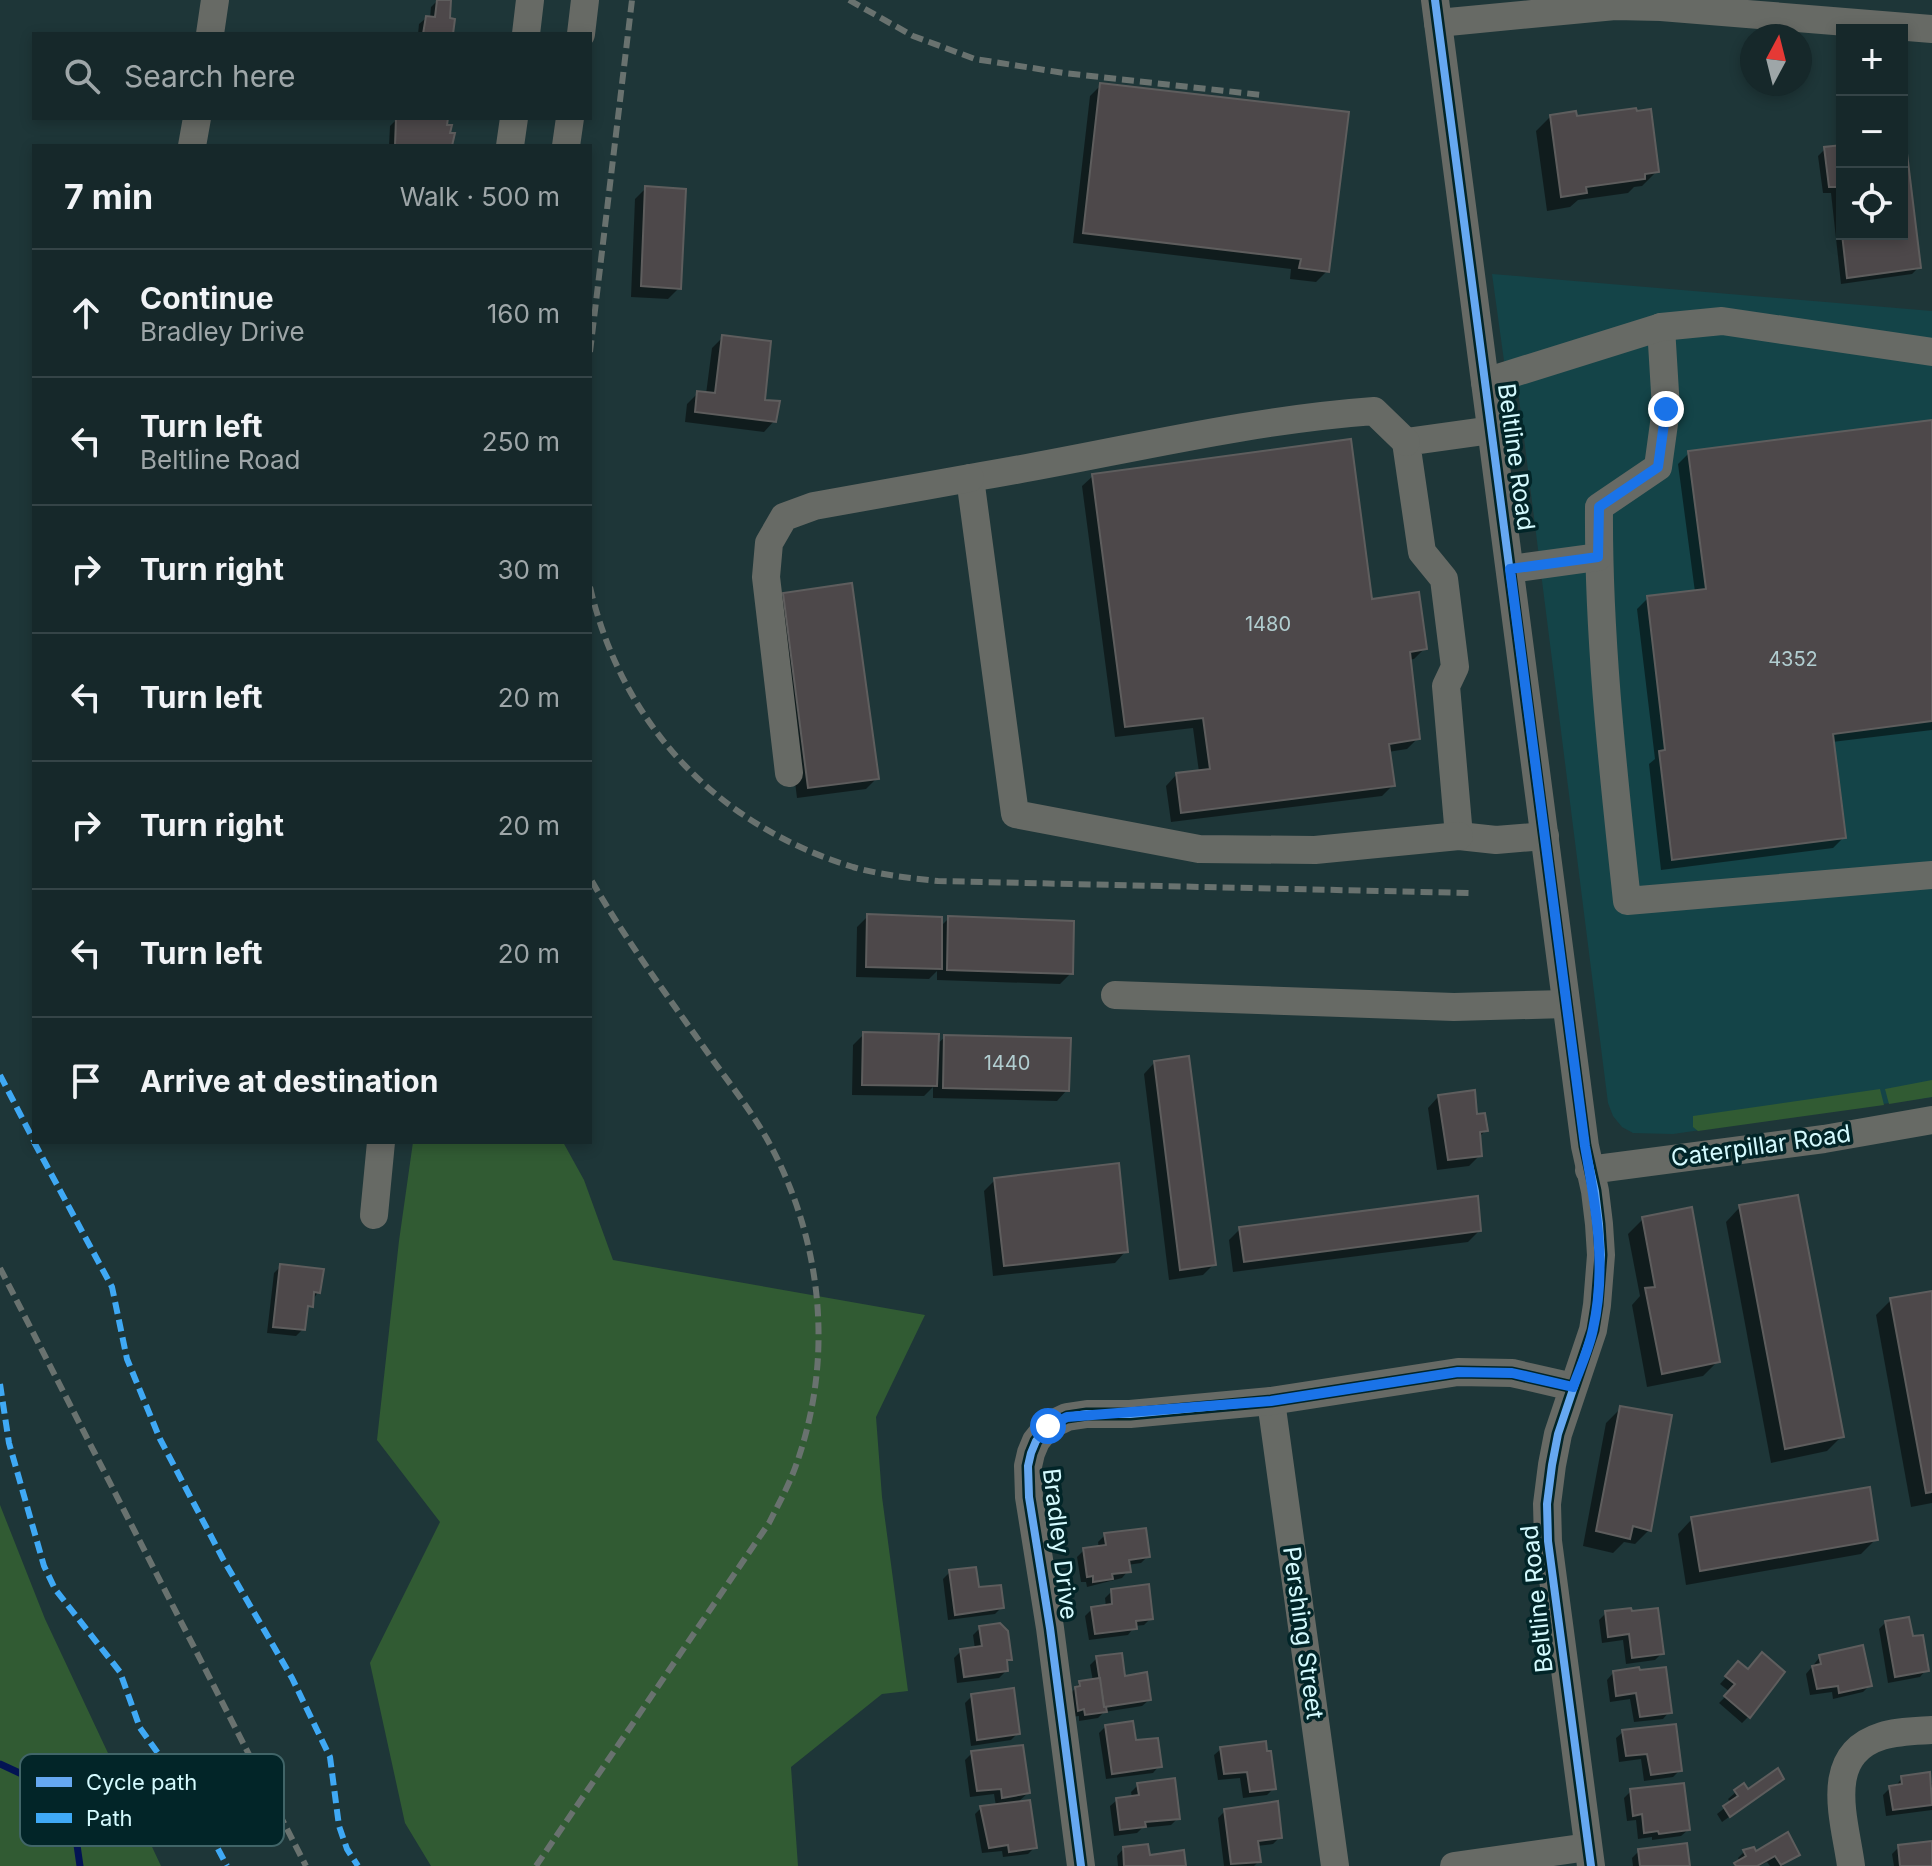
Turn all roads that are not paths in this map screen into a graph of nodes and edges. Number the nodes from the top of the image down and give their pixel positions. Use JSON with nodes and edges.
{"nodes":[{"id":1,"x":215,"y":0,"type":"edge"},
{"id":2,"x":530,"y":0,"type":"edge"},
{"id":3,"x":585,"y":0,"type":"edge"},
{"id":4,"x":1436,"y":12,"type":"edge"},
{"id":5,"x":1932,"y":29,"type":"edge"},
{"id":6,"x":210,"y":32,"type":"edge"},
{"id":7,"x":526,"y":32,"type":"edge"},
{"id":8,"x":581,"y":32,"type":"edge"},
{"id":9,"x":197,"y":120,"type":"edge"},
{"id":10,"x":514,"y":120,"type":"edge"},
{"id":11,"x":570,"y":120,"type":"edge"},
{"id":12,"x":192,"y":144,"type":"edge"},
{"id":13,"x":510,"y":144,"type":"edge"},
{"id":14,"x":566,"y":144,"type":"edge"},
{"id":15,"x":1661,"y":327,"type":"junction"},
{"id":16,"x":1932,"y":352,"type":"edge"},
{"id":17,"x":1485,"y":382,"type":"junction"},
{"id":18,"x":1492,"y":430,"type":"junction"},
{"id":19,"x":1406,"y":442,"type":"junction"},
{"id":20,"x":970,"y":478,"type":"junction"},
{"id":21,"x":1598,"y":557,"type":"junction"},
{"id":22,"x":1510,"y":569,"type":"junction"},
{"id":23,"x":789,"y":773,"type":"dead end"},
{"id":24,"x":1459,"y":836,"type":"junction"},
{"id":25,"x":1545,"y":836,"type":"junction"},
{"id":26,"x":1932,"y":875,"type":"edge"},
{"id":27,"x":1115,"y":995,"type":"dead end"},
{"id":28,"x":1566,"y":1004,"type":"junction"},
{"id":29,"x":1932,"y":1120,"type":"edge"},
{"id":30,"x":381,"y":1144,"type":"edge"},
{"id":31,"x":1589,"y":1170,"type":"junction"},
{"id":32,"x":374,"y":1215,"type":"dead end"},
{"id":33,"x":1573,"y":1387,"type":"junction"},
{"id":34,"x":1271,"y":1401,"type":"junction"},
{"id":35,"x":1932,"y":1730,"type":"edge"},
{"id":36,"x":1589,"y":1857,"type":"edge"},
{"id":37,"x":1081,"y":1866,"type":"edge"},
{"id":38,"x":1335,"y":1866,"type":"edge"},
{"id":39,"x":1454,"y":1866,"type":"edge"},
{"id":40,"x":1851,"y":1866,"type":"edge"}],
"edges":[{"from":1,"to":6,"type":"street"},
{"from":2,"to":7,"type":"street"},
{"from":3,"to":8,"type":"street"},
{"from":4,"to":5,"type":"street"},
{"from":4,"to":17,"type":"street","name":"Beltline Road"},
{"from":9,"to":12,"type":"street"},
{"from":10,"to":13,"type":"street"},
{"from":11,"to":14,"type":"street"},
{"from":15,"to":16,"type":"street"},
{"from":15,"to":17,"type":"street"},
{"from":15,"to":21,"type":"street"},
{"from":17,"to":18,"type":"street","name":"Beltline Road"},
{"from":18,"to":19,"type":"street"},
{"from":18,"to":22,"type":"street","name":"Beltline Road"},
{"from":19,"to":20,"type":"street"},
{"from":19,"to":24,"type":"street"},
{"from":20,"to":23,"type":"street"},
{"from":20,"to":24,"type":"street"},
{"from":21,"to":22,"type":"street"},
{"from":21,"to":26,"type":"street"},
{"from":22,"to":25,"type":"street","name":"Beltline Road"},
{"from":24,"to":25,"type":"street"},
{"from":25,"to":28,"type":"street","name":"Beltline Road"},
{"from":27,"to":28,"type":"street"},
{"from":28,"to":31,"type":"street","name":"Beltline Road"},
{"from":29,"to":31,"type":"street","name":"Caterpillar Road"},
{"from":30,"to":32,"type":"street"},
{"from":31,"to":33,"type":"street","name":"Beltline Road"},
{"from":33,"to":34,"type":"street","name":"Bradley Drive"},
{"from":33,"to":36,"type":"street","name":"Beltline Road"},
{"from":34,"to":37,"type":"street","name":"Bradley Drive"},
{"from":34,"to":38,"type":"street","name":"Pershing Street"},
{"from":35,"to":40,"type":"street"},
{"from":36,"to":39,"type":"street"}]}
